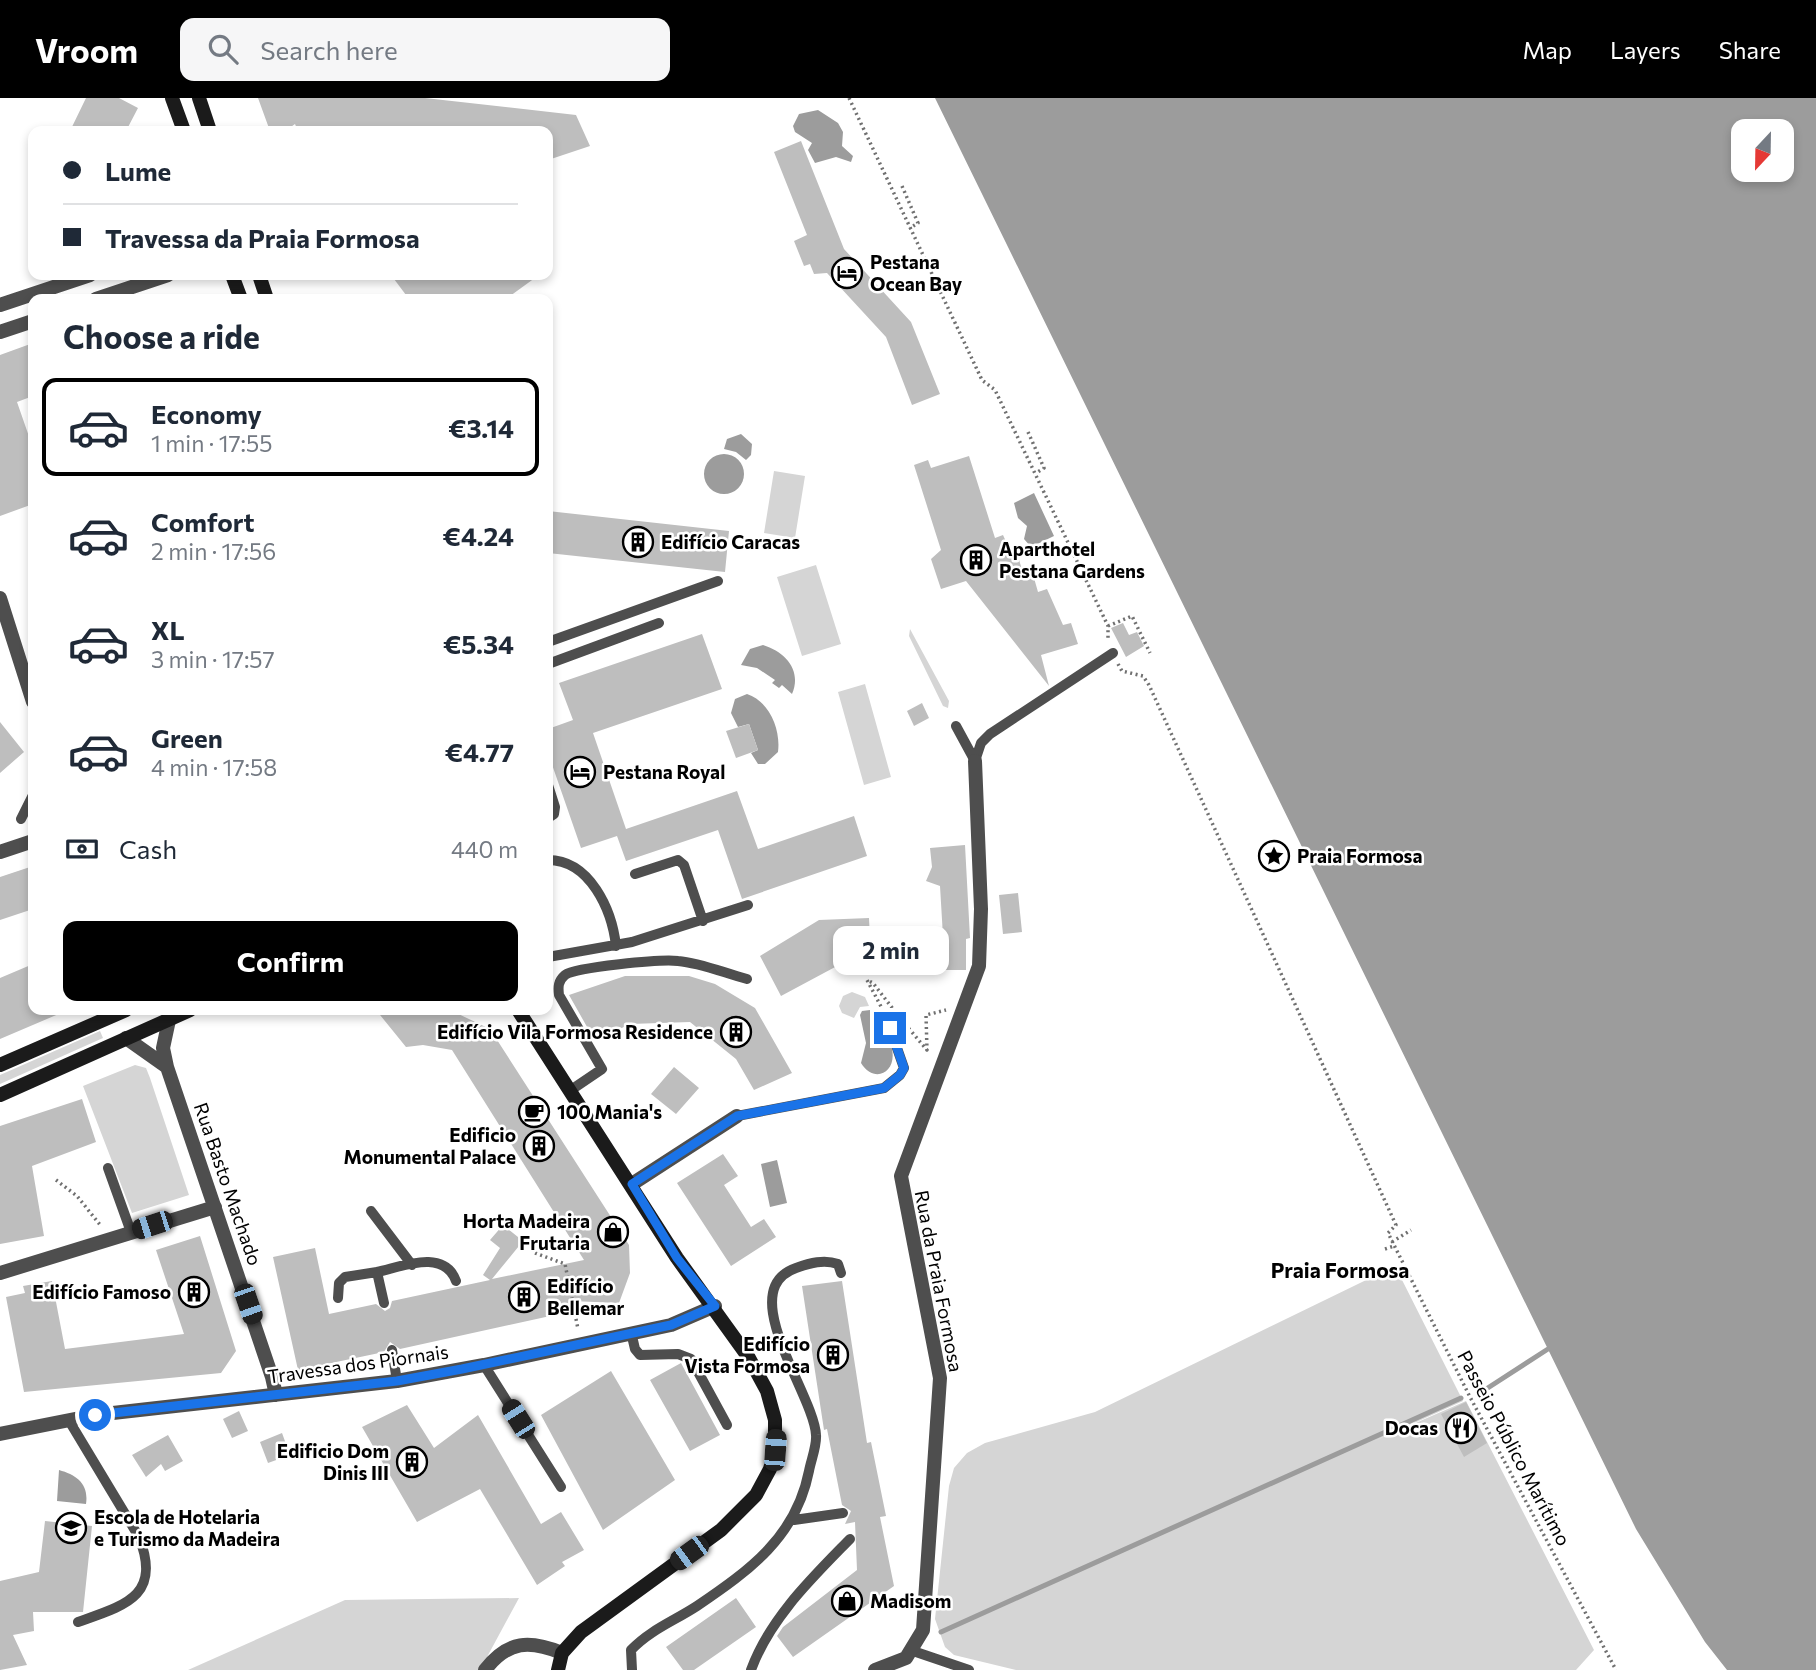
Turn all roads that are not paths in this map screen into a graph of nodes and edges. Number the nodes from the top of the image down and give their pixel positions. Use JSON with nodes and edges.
{"nodes":[{"id":1,"x":172,"y":98,"type":"edge"},
{"id":2,"x":199,"y":98,"type":"edge"},
{"id":3,"x":182,"y":126,"type":"edge"},
{"id":4,"x":208,"y":126,"type":"edge"},
{"id":5,"x":75,"y":280,"type":"edge"},
{"id":6,"x":153,"y":280,"type":"edge"},
{"id":7,"x":33,"y":294,"type":"edge"},
{"id":8,"x":111,"y":294,"type":"edge"},
{"id":9,"x":28,"y":296,"type":"edge"},
{"id":10,"x":0,"y":305,"type":"edge"},
{"id":11,"x":28,"y":323,"type":"edge"},
{"id":12,"x":0,"y":332,"type":"edge"},
{"id":13,"x":718,"y":581,"type":"dead end"},
{"id":14,"x":0,"y":598,"type":"edge"},
{"id":15,"x":659,"y":624,"type":"dead end"},
{"id":16,"x":553,"y":640,"type":"edge"},
{"id":17,"x":1114,"y":653,"type":"road end"},
{"id":18,"x":553,"y":662,"type":"edge"},
{"id":19,"x":28,"y":686,"type":"edge"},
{"id":20,"x":956,"y":726,"type":"dead end"},
{"id":21,"x":975,"y":761,"type":"junction"},
{"id":22,"x":28,"y":805,"type":"edge"},
{"id":23,"x":21,"y":818,"type":"dead end"},
{"id":24,"x":28,"y":843,"type":"edge"},
{"id":25,"x":0,"y":852,"type":"edge"},
{"id":26,"x":553,"y":861,"type":"edge"},
{"id":27,"x":635,"y":874,"type":"dead end"},
{"id":28,"x":748,"y":905,"type":"dead end"},
{"id":29,"x":703,"y":921,"type":"junction"},
{"id":30,"x":616,"y":946,"type":"junction"},
{"id":31,"x":553,"y":956,"type":"edge"},
{"id":32,"x":747,"y":979,"type":"dead end"},
{"id":33,"x":115,"y":1015,"type":"edge"},
{"id":34,"x":180,"y":1015,"type":"edge"},
{"id":35,"x":521,"y":1015,"type":"edge"},
{"id":36,"x":169,"y":1020,"type":"junction"},
{"id":37,"x":890,"y":1028,"type":"road end"},
{"id":38,"x":126,"y":1038,"type":"junction"},
{"id":39,"x":0,"y":1065,"type":"edge"},
{"id":40,"x":167,"y":1067,"type":"junction"},
{"id":41,"x":571,"y":1090,"type":"junction"},
{"id":42,"x":0,"y":1095,"type":"edge"},
{"id":43,"x":737,"y":1116,"type":"joint"},
{"id":44,"x":108,"y":1168,"type":"dead end"},
{"id":45,"x":632,"y":1184,"type":"junction"},
{"id":46,"x":215,"y":1207,"type":"junction"},
{"id":47,"x":371,"y":1211,"type":"dead end"},
{"id":48,"x":131,"y":1232,"type":"junction"},
{"id":49,"x":412,"y":1265,"type":"junction"},
{"id":50,"x":377,"y":1272,"type":"junction"},
{"id":51,"x":0,"y":1273,"type":"edge"},
{"id":52,"x":841,"y":1273,"type":"dead end"},
{"id":53,"x":456,"y":1281,"type":"dead end"},
{"id":54,"x":338,"y":1298,"type":"dead end"},
{"id":55,"x":383,"y":1303,"type":"dead end"},
{"id":56,"x":715,"y":1306,"type":"junction"},
{"id":57,"x":631,"y":1332,"type":"junction"},
{"id":58,"x":391,"y":1350,"type":"dead end"},
{"id":59,"x":484,"y":1365,"type":"junction"},
{"id":60,"x":397,"y":1381,"type":"junction"},
{"id":61,"x":276,"y":1395,"type":"junction"},
{"id":62,"x":68,"y":1419,"type":"junction"},
{"id":63,"x":727,"y":1424,"type":"dead end"},
{"id":64,"x":0,"y":1434,"type":"edge"},
{"id":65,"x":561,"y":1487,"type":"dead end"},
{"id":66,"x":843,"y":1513,"type":"dead end"},
{"id":67,"x":794,"y":1520,"type":"junction"},
{"id":68,"x":850,"y":1539,"type":"dead end"},
{"id":69,"x":78,"y":1622,"type":"dead end"},
{"id":70,"x":913,"y":1651,"type":"junction"},
{"id":71,"x":562,"y":1653,"type":"junction"},
{"id":72,"x":485,"y":1670,"type":"edge"},
{"id":73,"x":558,"y":1670,"type":"edge"},
{"id":74,"x":632,"y":1670,"type":"edge"},
{"id":75,"x":751,"y":1670,"type":"edge"},
{"id":76,"x":875,"y":1670,"type":"edge"},
{"id":77,"x":969,"y":1670,"type":"edge"}],
"edges":[{"from":1,"to":3,"type":"main road"},
{"from":2,"to":4,"type":"main road"},
{"from":5,"to":7,"type":"street"},
{"from":6,"to":8,"type":"street"},
{"from":9,"to":10,"type":"street"},
{"from":11,"to":12,"type":"street"},
{"from":13,"to":16,"type":"lane"},
{"from":14,"to":19,"type":"street"},
{"from":15,"to":18,"type":"lane"},
{"from":17,"to":21,"type":"lane"},
{"from":20,"to":21,"type":"lane"},
{"from":21,"to":70,"type":"street","name":"Rua da Praia Formosa"},
{"from":22,"to":23,"type":"lane"},
{"from":24,"to":25,"type":"street"},
{"from":26,"to":30,"type":"lane"},
{"from":27,"to":29,"type":"lane"},
{"from":28,"to":29,"type":"lane"},
{"from":29,"to":30,"type":"lane"},
{"from":30,"to":31,"type":"lane"},
{"from":32,"to":41,"type":"lane"},
{"from":33,"to":39,"type":"main road"},
{"from":34,"to":36,"type":"main road"},
{"from":35,"to":41,"type":"main road"},
{"from":36,"to":38,"type":"main road"},
{"from":36,"to":40,"type":"street","name":"Rua Basto Machado"},
{"from":37,"to":43,"type":"lane"},
{"from":38,"to":40,"type":"street"},
{"from":38,"to":42,"type":"main road"},
{"from":40,"to":46,"type":"street","name":"Rua Basto Machado"},
{"from":41,"to":45,"type":"main road"},
{"from":43,"to":45,"type":"street"},
{"from":44,"to":48,"type":"lane"},
{"from":45,"to":56,"type":"main road"},
{"from":46,"to":48,"type":"street"},
{"from":46,"to":61,"type":"street","name":"Rua Basto Machado"},
{"from":47,"to":49,"type":"lane"},
{"from":48,"to":51,"type":"street"},
{"from":49,"to":50,"type":"lane"},
{"from":49,"to":53,"type":"lane"},
{"from":50,"to":54,"type":"lane"},
{"from":50,"to":55,"type":"lane"},
{"from":52,"to":67,"type":"lane"},
{"from":56,"to":57,"type":"street","name":"Travessa dos Piornais"},
{"from":56,"to":71,"type":"main road"},
{"from":57,"to":59,"type":"street","name":"Travessa dos Piornais"},
{"from":57,"to":63,"type":"lane"},
{"from":58,"to":60,"type":"lane"},
{"from":59,"to":60,"type":"street","name":"Travessa dos Piornais"},
{"from":59,"to":65,"type":"lane"},
{"from":60,"to":61,"type":"street","name":"Travessa dos Piornais"},
{"from":61,"to":62,"type":"street","name":"Travessa dos Piornais"},
{"from":62,"to":64,"type":"street","name":"Travessa dos Piornais"},
{"from":62,"to":69,"type":"lane"},
{"from":66,"to":67,"type":"lane"},
{"from":67,"to":74,"type":"lane"},
{"from":68,"to":75,"type":"lane"},
{"from":70,"to":76,"type":"street"},
{"from":70,"to":77,"type":"lane"},
{"from":71,"to":72,"type":"street"},
{"from":71,"to":73,"type":"main road"}]}
